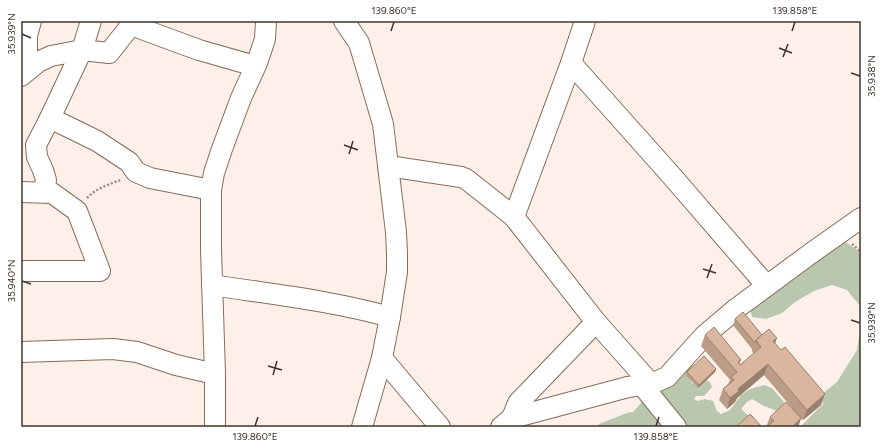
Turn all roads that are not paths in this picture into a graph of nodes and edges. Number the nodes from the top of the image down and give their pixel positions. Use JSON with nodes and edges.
{"nodes":[{"id":1,"x":31,"y":21,"type":"edge"},
{"id":2,"x":91,"y":21,"type":"edge"},
{"id":3,"x":266,"y":21,"type":"edge"},
{"id":4,"x":344,"y":21,"type":"edge"},
{"id":5,"x":585,"y":21,"type":"edge"},
{"id":6,"x":82,"y":50,"type":"junction"},
{"id":7,"x":571,"y":63,"type":"junction"},
{"id":8,"x":255,"y":66,"type":"junction"},
{"id":9,"x":21,"y":76,"type":"edge"},
{"id":10,"x":50,"y":118,"type":"junction"},
{"id":11,"x":388,"y":166,"type":"junction"},
{"id":12,"x":211,"y":190,"type":"junction"},
{"id":13,"x":21,"y":192,"type":"edge"},
{"id":14,"x":44,"y":192,"type":"junction"},
{"id":15,"x":514,"y":217,"type":"junction"},
{"id":16,"x":861,"y":218,"type":"edge"},
{"id":17,"x":21,"y":271,"type":"edge"},
{"id":18,"x":212,"y":285,"type":"junction"},
{"id":19,"x":766,"y":285,"type":"junction"},
{"id":20,"x":390,"y":317,"type":"junction"},
{"id":21,"x":596,"y":322,"type":"junction"},
{"id":22,"x":21,"y":352,"type":"edge"},
{"id":23,"x":382,"y":358,"type":"junction"},
{"id":24,"x":215,"y":374,"type":"junction"},
{"id":25,"x":646,"y":384,"type":"junction"},
{"id":26,"x":506,"y":422,"type":"edge"},
{"id":27,"x":215,"y":427,"type":"edge"},
{"id":28,"x":362,"y":427,"type":"edge"},
{"id":29,"x":440,"y":427,"type":"edge"},
{"id":30,"x":676,"y":427,"type":"edge"}],
"edges":[{"from":1,"to":9,"type":"street"},
{"from":2,"to":6,"type":"street"},
{"from":3,"to":8,"type":"street"},
{"from":4,"to":11,"type":"street"},
{"from":5,"to":7,"type":"street"},
{"from":6,"to":8,"type":"street"},
{"from":6,"to":9,"type":"street"},
{"from":6,"to":10,"type":"street"},
{"from":7,"to":15,"type":"street"},
{"from":7,"to":19,"type":"street"},
{"from":8,"to":12,"type":"street"},
{"from":10,"to":12,"type":"street"},
{"from":10,"to":14,"type":"street"},
{"from":11,"to":15,"type":"street"},
{"from":11,"to":20,"type":"street"},
{"from":12,"to":18,"type":"street"},
{"from":13,"to":14,"type":"street"},
{"from":14,"to":17,"type":"street"},
{"from":15,"to":21,"type":"street"},
{"from":16,"to":19,"type":"street"},
{"from":18,"to":20,"type":"street"},
{"from":18,"to":24,"type":"street"},
{"from":19,"to":25,"type":"street"},
{"from":20,"to":23,"type":"street"},
{"from":21,"to":25,"type":"street"},
{"from":21,"to":26,"type":"street"},
{"from":22,"to":24,"type":"street"},
{"from":23,"to":28,"type":"street"},
{"from":23,"to":29,"type":"street"},
{"from":24,"to":27,"type":"street"},
{"from":25,"to":26,"type":"street"},
{"from":25,"to":30,"type":"street"}]}
